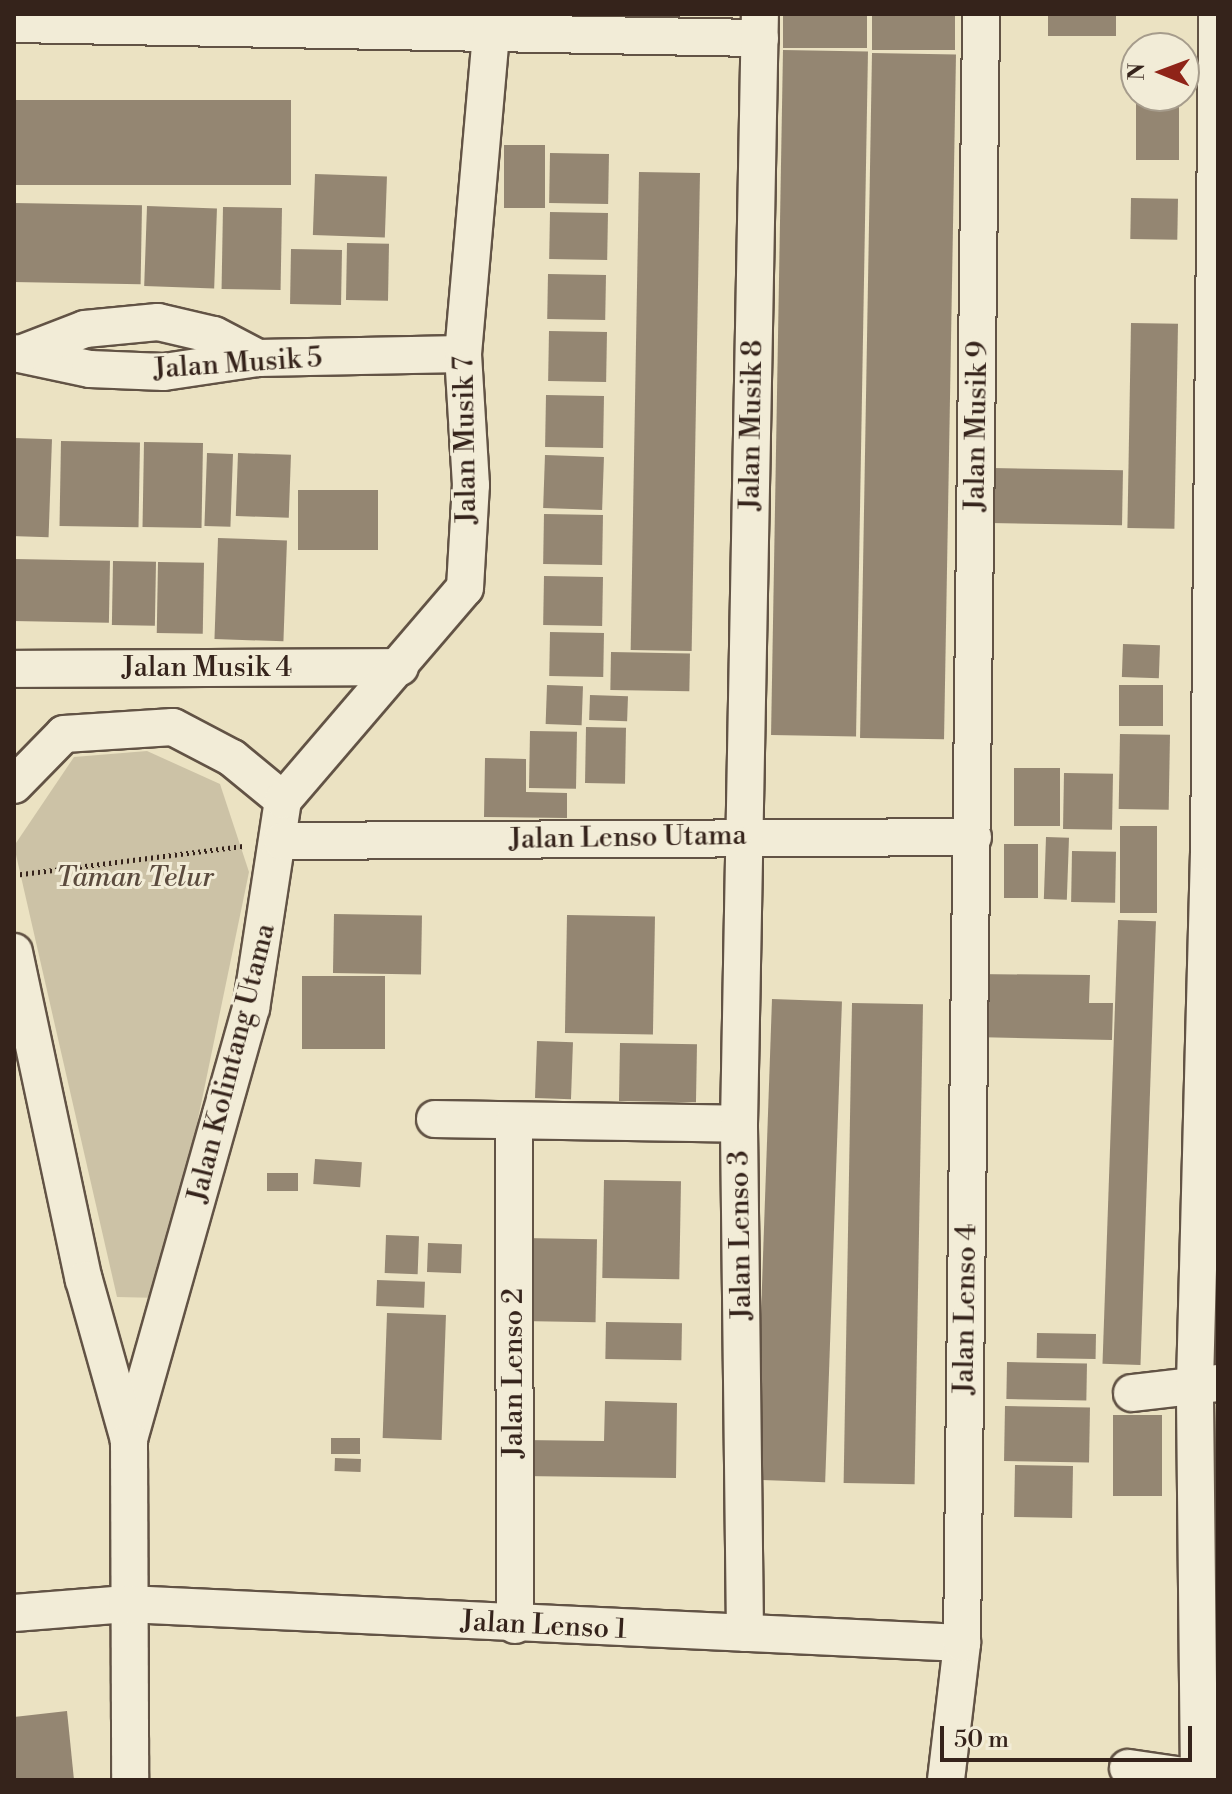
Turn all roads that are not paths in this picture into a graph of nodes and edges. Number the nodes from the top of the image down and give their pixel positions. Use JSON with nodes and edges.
{"nodes":[{"id":1,"x":981,"y":14,"type":"edge"},
{"id":2,"x":1217,"y":14,"type":"edge"},
{"id":3,"x":14,"y":24,"type":"edge"},
{"id":4,"x":492,"y":25,"type":"edge"},
{"id":5,"x":760,"y":26,"type":"edge"},
{"id":6,"x":1216,"y":236,"type":"edge"},
{"id":7,"x":17,"y":354,"type":"edge"},
{"id":8,"x":463,"y":354,"type":"junction"},
{"id":9,"x":258,"y":358,"type":"junction"},
{"id":10,"x":1215,"y":403,"type":"edge"},
{"id":11,"x":400,"y":667,"type":"junction"},
{"id":12,"x":14,"y":669,"type":"edge"},
{"id":13,"x":14,"y":785,"type":"edge"},
{"id":14,"x":283,"y":800,"type":"junction"},
{"id":15,"x":742,"y":836,"type":"junction"},
{"id":16,"x":973,"y":837,"type":"junction"},
{"id":17,"x":282,"y":841,"type":"junction"},
{"id":18,"x":1214,"y":852,"type":"edge"},
{"id":19,"x":14,"y":952,"type":"edge"},
{"id":20,"x":435,"y":1119,"type":"dead end"},
{"id":21,"x":514,"y":1122,"type":"junction"},
{"id":22,"x":739,"y":1124,"type":"junction"},
{"id":23,"x":1206,"y":1383,"type":"edge"},
{"id":24,"x":1132,"y":1393,"type":"dead end"},
{"id":25,"x":129,"y":1440,"type":"junction"},
{"id":26,"x":127,"y":1604,"type":"junction"},
{"id":27,"x":14,"y":1613,"type":"edge"},
{"id":28,"x":515,"y":1625,"type":"junction"},
{"id":29,"x":745,"y":1633,"type":"junction"},
{"id":30,"x":962,"y":1643,"type":"junction"},
{"id":31,"x":1128,"y":1768,"type":"dead end"},
{"id":32,"x":1204,"y":1779,"type":"edge"},
{"id":33,"x":130,"y":1780,"type":"edge"},
{"id":34,"x":946,"y":1780,"type":"edge"}],
"edges":[{"from":1,"to":16,"type":"street","name":"Jalan Musik 9"},
{"from":2,"to":6,"type":"street"},
{"from":3,"to":4,"type":"street"},
{"from":4,"to":5,"type":"street"},
{"from":4,"to":8,"type":"street","name":"Jalan Musik 7"},
{"from":5,"to":15,"type":"street","name":"Jalan Musik 8"},
{"from":6,"to":10,"type":"street"},
{"from":7,"to":9,"type":"street","name":"Jalan Musik 5"},
{"from":7,"to":9,"type":"street"},
{"from":8,"to":9,"type":"street","name":"Jalan Musik 5"},
{"from":8,"to":11,"type":"street","name":"Jalan Musik 7"},
{"from":10,"to":18,"type":"street"},
{"from":11,"to":12,"type":"street","name":"Jalan Musik 4"},
{"from":11,"to":14,"type":"street","name":"Jalan Musik 7"},
{"from":13,"to":14,"type":"street"},
{"from":14,"to":17,"type":"street","name":"Jalan Kolintang Utama"},
{"from":15,"to":16,"type":"street","name":"Jalan Lenso Utama"},
{"from":15,"to":17,"type":"street","name":"Jalan Lenso Utama"},
{"from":15,"to":22,"type":"street","name":"Jalan Lenso 3"},
{"from":16,"to":30,"type":"street","name":"Jalan Lenso 4"},
{"from":17,"to":25,"type":"street","name":"Jalan Kolintang Utama"},
{"from":18,"to":23,"type":"street"},
{"from":19,"to":25,"type":"street","name":"Jalan Kolintang Utama"},
{"from":20,"to":21,"type":"street"},
{"from":21,"to":22,"type":"street"},
{"from":21,"to":28,"type":"street","name":"Jalan Lenso 2"},
{"from":22,"to":29,"type":"street","name":"Jalan Lenso 3"},
{"from":23,"to":24,"type":"street"},
{"from":23,"to":32,"type":"street"},
{"from":25,"to":26,"type":"street","name":"Jalan Kolintang Utama"},
{"from":26,"to":27,"type":"street","name":"Jalan Lenso 1"},
{"from":26,"to":28,"type":"street","name":"Jalan Lenso 1"},
{"from":26,"to":33,"type":"street","name":"Jalan Kolintang Utama"},
{"from":28,"to":29,"type":"street","name":"Jalan Lenso 1"},
{"from":29,"to":30,"type":"street","name":"Jalan Lenso 1"},
{"from":30,"to":34,"type":"street","name":"Jalan Lenso 4"},
{"from":31,"to":32,"type":"street"}]}
